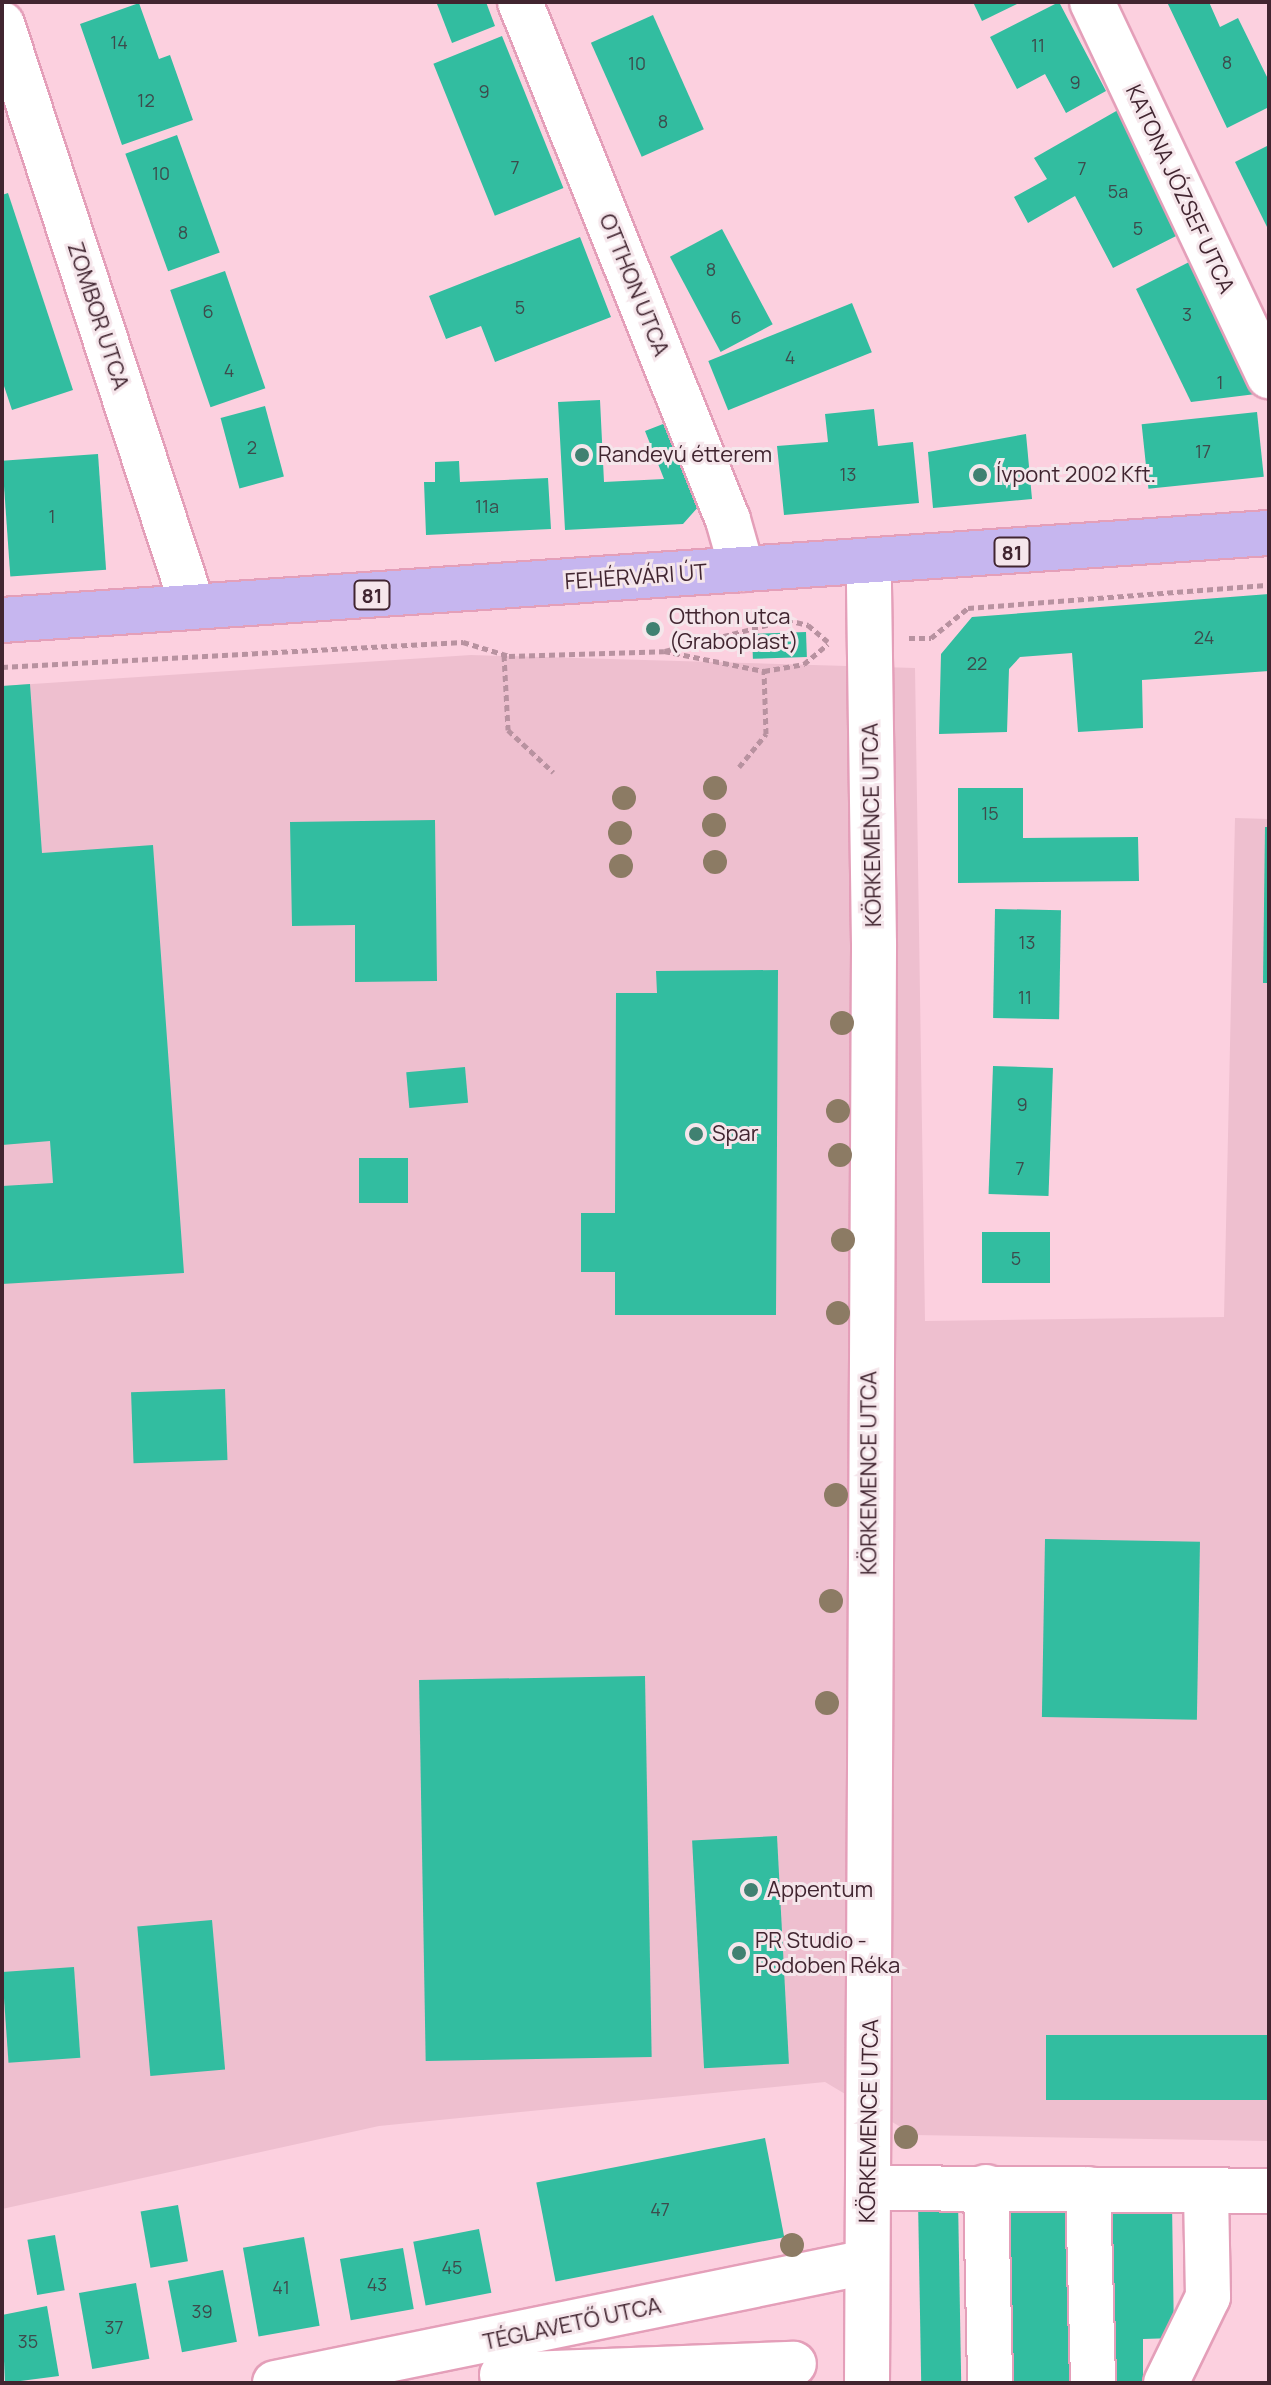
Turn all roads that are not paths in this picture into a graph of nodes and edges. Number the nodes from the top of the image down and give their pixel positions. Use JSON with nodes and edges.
{"nodes":[{"id":1,"x":520,"y":2,"type":"edge"},
{"id":2,"x":1092,"y":2,"type":"edge"},
{"id":3,"x":2,"y":24,"type":"edge"},
{"id":4,"x":1269,"y":376,"type":"edge"},
{"id":5,"x":1269,"y":533,"type":"edge"},
{"id":6,"x":869,"y":563,"type":"junction"},
{"id":7,"x":742,"y":569,"type":"junction"},
{"id":8,"x":193,"y":607,"type":"junction"},
{"id":9,"x":2,"y":620,"type":"edge"},
{"id":10,"x":986,"y":2187,"type":"junction"},
{"id":11,"x":869,"y":2188,"type":"junction"},
{"id":12,"x":1088,"y":2189,"type":"junction"},
{"id":13,"x":1269,"y":2191,"type":"edge"},
{"id":14,"x":1206,"y":2193,"type":"junction"},
{"id":15,"x":867,"y":2262,"type":"junction"},
{"id":16,"x":794,"y":2364,"type":"dead end"},
{"id":17,"x":501,"y":2366,"type":"edge"},
{"id":18,"x":275,"y":2383,"type":"edge"},
{"id":19,"x":867,"y":2383,"type":"edge"},
{"id":20,"x":990,"y":2383,"type":"edge"},
{"id":21,"x":1093,"y":2383,"type":"edge"},
{"id":22,"x":1166,"y":2383,"type":"edge"}],
"edges":[{"from":1,"to":7,"type":"street","name":"OTTHON UTCA"},
{"from":2,"to":4,"type":"street","name":"KATONA JÓZSEF UTCA"},
{"from":3,"to":8,"type":"street","name":"ZOMBOR UTCA"},
{"from":5,"to":6,"type":"main road","name":"FEHÉRVÁRI ÚT","number":"81"},
{"from":6,"to":7,"type":"main road","name":"FEHÉRVÁRI ÚT","number":"81"},
{"from":6,"to":11,"type":"street","name":"KÖRKEMENCE UTCA"},
{"from":7,"to":8,"type":"main road","name":"FEHÉRVÁRI ÚT","number":"81"},
{"from":8,"to":9,"type":"main road","name":"FEHÉRVÁRI ÚT","number":"81"},
{"from":10,"to":11,"type":"street"},
{"from":10,"to":12,"type":"street"},
{"from":10,"to":20,"type":"street"},
{"from":11,"to":15,"type":"street","name":"KÖRKEMENCE UTCA"},
{"from":12,"to":14,"type":"street"},
{"from":12,"to":21,"type":"street"},
{"from":13,"to":14,"type":"street"},
{"from":14,"to":22,"type":"street"},
{"from":15,"to":17,"type":"street","name":"TÉGLAVETŐ UTCA"},
{"from":15,"to":19,"type":"street","name":"KÖRKEMENCE UTCA"},
{"from":16,"to":17,"type":"street"},
{"from":17,"to":18,"type":"street","name":"TÉGLAVETŐ UTCA"}]}
